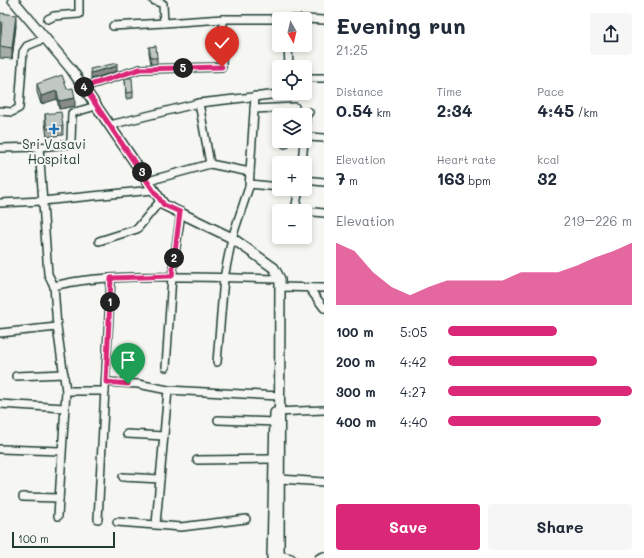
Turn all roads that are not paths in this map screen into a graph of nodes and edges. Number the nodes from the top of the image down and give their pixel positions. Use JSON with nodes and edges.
{"nodes":[{"id":1,"x":13,"y":0,"type":"edge"},
{"id":2,"x":79,"y":0,"type":"edge"},
{"id":3,"x":152,"y":0,"type":"edge"},
{"id":4,"x":272,"y":18,"type":"edge"},
{"id":5,"x":48,"y":19,"type":"dead end"},
{"id":6,"x":312,"y":19,"type":"edge"},
{"id":7,"x":223,"y":20,"type":"junction"},
{"id":8,"x":324,"y":20,"type":"edge"},
{"id":9,"x":164,"y":23,"type":"junction"},
{"id":10,"x":113,"y":26,"type":"dead end"},
{"id":11,"x":44,"y":39,"type":"junction"},
{"id":12,"x":312,"y":78,"type":"edge"},
{"id":13,"x":324,"y":78,"type":"edge"},
{"id":14,"x":84,"y":87,"type":"junction"},
{"id":15,"x":272,"y":94,"type":"edge"},
{"id":16,"x":255,"y":96,"type":"junction"},
{"id":17,"x":199,"y":103,"type":"junction"},
{"id":18,"x":96,"y":106,"type":"junction"},
{"id":19,"x":295,"y":107,"type":"dead end"},
{"id":20,"x":292,"y":108,"type":"edge"},
{"id":21,"x":254,"y":109,"type":"junction"},
{"id":22,"x":272,"y":110,"type":"edge"},
{"id":23,"x":0,"y":111,"type":"edge"},
{"id":24,"x":110,"y":125,"type":"junction"},
{"id":25,"x":324,"y":138,"type":"edge"},
{"id":26,"x":312,"y":139,"type":"edge"},
{"id":27,"x":39,"y":147,"type":"junction"},
{"id":28,"x":0,"y":148,"type":"edge"},
{"id":29,"x":210,"y":164,"type":"junction"},
{"id":30,"x":250,"y":172,"type":"junction"},
{"id":31,"x":148,"y":181,"type":"junction"},
{"id":32,"x":312,"y":181,"type":"edge"},
{"id":33,"x":324,"y":182,"type":"edge"},
{"id":34,"x":249,"y":186,"type":"junction"},
{"id":35,"x":272,"y":186,"type":"edge"},
{"id":36,"x":153,"y":190,"type":"junction"},
{"id":37,"x":161,"y":200,"type":"junction"},
{"id":38,"x":42,"y":201,"type":"junction"},
{"id":39,"x":0,"y":203,"type":"edge"},
{"id":40,"x":180,"y":212,"type":"junction"},
{"id":41,"x":312,"y":212,"type":"edge"},
{"id":42,"x":324,"y":213,"type":"edge"},
{"id":43,"x":232,"y":238,"type":"junction"},
{"id":44,"x":99,"y":241,"type":"dead end"},
{"id":45,"x":172,"y":276,"type":"junction"},
{"id":46,"x":111,"y":278,"type":"junction"},
{"id":47,"x":224,"y":278,"type":"junction"},
{"id":48,"x":280,"y":283,"type":"junction"},
{"id":49,"x":54,"y":286,"type":"junction"},
{"id":50,"x":309,"y":288,"type":"junction"},
{"id":51,"x":324,"y":288,"type":"edge"},
{"id":52,"x":324,"y":308,"type":"edge"},
{"id":53,"x":57,"y":327,"type":"junction"},
{"id":54,"x":0,"y":333,"type":"edge"},
{"id":55,"x":217,"y":362,"type":"dead end"},
{"id":56,"x":166,"y":368,"type":"dead end"},
{"id":57,"x":64,"y":374,"type":"junction"},
{"id":58,"x":16,"y":376,"type":"dead end"},
{"id":59,"x":106,"y":382,"type":"junction"},
{"id":60,"x":168,"y":390,"type":"junction"},
{"id":61,"x":66,"y":391,"type":"junction"},
{"id":62,"x":105,"y":391,"type":"junction"},
{"id":63,"x":0,"y":404,"type":"edge"},
{"id":64,"x":278,"y":405,"type":"junction"},
{"id":65,"x":65,"y":408,"type":"junction"},
{"id":66,"x":324,"y":410,"type":"edge"},
{"id":67,"x":218,"y":420,"type":"dead end"},
{"id":68,"x":275,"y":422,"type":"junction"},
{"id":69,"x":127,"y":434,"type":"dead end"},
{"id":70,"x":164,"y":436,"type":"junction"},
{"id":71,"x":0,"y":449,"type":"edge"},
{"id":72,"x":61,"y":451,"type":"junction"},
{"id":73,"x":274,"y":459,"type":"junction"},
{"id":74,"x":197,"y":460,"type":"dead end"},
{"id":75,"x":124,"y":477,"type":"dead end"},
{"id":76,"x":160,"y":479,"type":"junction"},
{"id":77,"x":280,"y":479,"type":"junction"},
{"id":78,"x":324,"y":482,"type":"edge"},
{"id":79,"x":23,"y":497,"type":"dead end"},
{"id":80,"x":58,"y":498,"type":"junction"},
{"id":81,"x":58,"y":516,"type":"dead end"},
{"id":82,"x":277,"y":516,"type":"junction"},
{"id":83,"x":98,"y":519,"type":"dead end"},
{"id":84,"x":246,"y":519,"type":"dead end"},
{"id":85,"x":117,"y":522,"type":"dead end"},
{"id":86,"x":156,"y":524,"type":"junction"},
{"id":87,"x":324,"y":556,"type":"edge"},
{"id":88,"x":277,"y":557,"type":"edge"},
{"id":89,"x":291,"y":558,"type":"edge"},
{"id":90,"x":319,"y":558,"type":"edge"}],
"edges":[{"from":1,"to":11,"type":"main road"},
{"from":2,"to":5,"type":"street"},
{"from":3,"to":9,"type":"street"},
{"from":4,"to":7,"type":"street"},
{"from":6,"to":8,"type":"street"},
{"from":7,"to":9,"type":"street"},
{"from":7,"to":14,"type":"street"},
{"from":9,"to":10,"type":"street"},
{"from":11,"to":14,"type":"main road"},
{"from":11,"to":23,"type":"street"},
{"from":12,"to":13,"type":"street"},
{"from":14,"to":18,"type":"main road"},
{"from":15,"to":16,"type":"street"},
{"from":16,"to":17,"type":"street"},
{"from":16,"to":21,"type":"street"},
{"from":17,"to":24,"type":"street"},
{"from":17,"to":29,"type":"street"},
{"from":18,"to":24,"type":"main road"},
{"from":18,"to":27,"type":"street"},
{"from":19,"to":20,"type":"street"},
{"from":21,"to":22,"type":"street"},
{"from":21,"to":30,"type":"street"},
{"from":24,"to":31,"type":"main road"},
{"from":25,"to":26,"type":"street"},
{"from":27,"to":28,"type":"street"},
{"from":27,"to":38,"type":"street"},
{"from":29,"to":30,"type":"street"},
{"from":29,"to":31,"type":"street"},
{"from":30,"to":34,"type":"street"},
{"from":31,"to":36,"type":"main road"},
{"from":32,"to":33,"type":"street"},
{"from":34,"to":35,"type":"street"},
{"from":34,"to":43,"type":"street"},
{"from":36,"to":37,"type":"main road"},
{"from":36,"to":38,"type":"street"},
{"from":37,"to":40,"type":"main road"},
{"from":37,"to":44,"type":"street"},
{"from":38,"to":39,"type":"street"},
{"from":38,"to":49,"type":"street"},
{"from":40,"to":43,"type":"main road"},
{"from":40,"to":45,"type":"street"},
{"from":41,"to":42,"type":"street"},
{"from":43,"to":47,"type":"street"},
{"from":43,"to":48,"type":"main road"},
{"from":45,"to":46,"type":"street"},
{"from":45,"to":47,"type":"street"},
{"from":45,"to":56,"type":"street"},
{"from":46,"to":49,"type":"street"},
{"from":46,"to":59,"type":"street"},
{"from":47,"to":48,"type":"street"},
{"from":47,"to":55,"type":"street"},
{"from":48,"to":50,"type":"street"},
{"from":48,"to":64,"type":"main road"},
{"from":49,"to":53,"type":"street"},
{"from":50,"to":51,"type":"street"},
{"from":50,"to":52,"type":"street"},
{"from":53,"to":54,"type":"street"},
{"from":53,"to":57,"type":"street"},
{"from":57,"to":58,"type":"street"},
{"from":57,"to":61,"type":"street"},
{"from":59,"to":60,"type":"street"},
{"from":59,"to":62,"type":"street"},
{"from":60,"to":64,"type":"street"},
{"from":60,"to":70,"type":"street"},
{"from":61,"to":62,"type":"street"},
{"from":61,"to":65,"type":"street"},
{"from":62,"to":83,"type":"street"},
{"from":63,"to":65,"type":"street"},
{"from":64,"to":66,"type":"street"},
{"from":64,"to":68,"type":"main road"},
{"from":64,"to":77,"type":"main road"},
{"from":65,"to":72,"type":"street"},
{"from":67,"to":68,"type":"street"},
{"from":68,"to":73,"type":"main road"},
{"from":69,"to":70,"type":"street"},
{"from":70,"to":76,"type":"street"},
{"from":71,"to":72,"type":"street"},
{"from":72,"to":80,"type":"street"},
{"from":73,"to":74,"type":"street"},
{"from":73,"to":82,"type":"main road"},
{"from":75,"to":76,"type":"street"},
{"from":76,"to":86,"type":"street"},
{"from":77,"to":78,"type":"street"},
{"from":77,"to":82,"type":"main road"},
{"from":79,"to":80,"type":"street"},
{"from":80,"to":81,"type":"street"},
{"from":82,"to":88,"type":"main road"},
{"from":84,"to":86,"type":"street"},
{"from":85,"to":86,"type":"street"},
{"from":87,"to":90,"type":"street"},
{"from":88,"to":89,"type":"street"}]}
